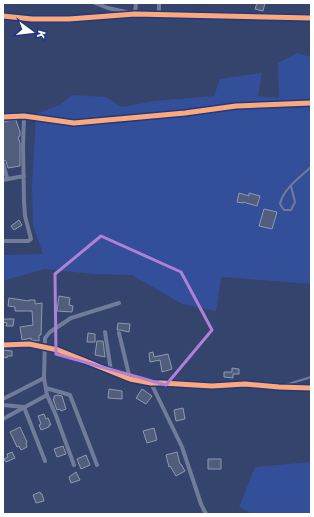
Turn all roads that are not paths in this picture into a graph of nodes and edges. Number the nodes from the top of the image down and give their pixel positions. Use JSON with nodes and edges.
{"nodes":[{"id":1,"x":95,"y":3,"type":"edge"},
{"id":2,"x":136,"y":3,"type":"edge"},
{"id":3,"x":159,"y":3,"type":"edge"},
{"id":4,"x":135,"y":14,"type":"junction"},
{"id":5,"x":159,"y":14,"type":"junction"},
{"id":6,"x":3,"y":16,"type":"edge"},
{"id":7,"x":311,"y":18,"type":"edge"},
{"id":8,"x":311,"y":103,"type":"edge"},
{"id":9,"x":24,"y":116,"type":"junction"},
{"id":10,"x":3,"y":118,"type":"edge"},
{"id":11,"x":3,"y":163,"type":"edge"},
{"id":12,"x":311,"y":167,"type":"edge"},
{"id":13,"x":24,"y":176,"type":"junction"},
{"id":14,"x":5,"y":179,"type":"edge"},
{"id":15,"x":291,"y":186,"type":"junction"},
{"id":16,"x":3,"y":241,"type":"edge"},
{"id":17,"x":119,"y":303,"type":"dead end"},
{"id":18,"x":105,"y":332,"type":"dead end"},
{"id":19,"x":119,"y":333,"type":"dead end"},
{"id":20,"x":3,"y":345,"type":"edge"},
{"id":21,"x":46,"y":347,"type":"junction"},
{"id":22,"x":111,"y":371,"type":"junction"},
{"id":23,"x":44,"y":378,"type":"junction"},
{"id":24,"x":311,"y":378,"type":"edge"},
{"id":25,"x":130,"y":379,"type":"junction"},
{"id":26,"x":151,"y":383,"type":"junction"},
{"id":27,"x":279,"y":387,"type":"junction"},
{"id":28,"x":46,"y":388,"type":"junction"},
{"id":29,"x":311,"y":388,"type":"edge"},
{"id":30,"x":47,"y":395,"type":"junction"},
{"id":31,"x":3,"y":399,"type":"edge"},
{"id":32,"x":3,"y":405,"type":"edge"},
{"id":33,"x":24,"y":407,"type":"junction"},
{"id":34,"x":3,"y":419,"type":"edge"},
{"id":35,"x":45,"y":461,"type":"dead end"},
{"id":36,"x":74,"y":465,"type":"dead end"},
{"id":37,"x":97,"y":465,"type":"dead end"},
{"id":38,"x":206,"y":514,"type":"edge"}],
"edges":[{"from":1,"to":4,"type":"street"},
{"from":2,"to":4,"type":"street"},
{"from":3,"to":5,"type":"street"},
{"from":4,"to":5,"type":"street"},
{"from":4,"to":6,"type":"street"},
{"from":5,"to":7,"type":"street"},
{"from":8,"to":9,"type":"street"},
{"from":9,"to":10,"type":"street"},
{"from":9,"to":13,"type":"street"},
{"from":11,"to":14,"type":"street"},
{"from":12,"to":15,"type":"lane"},
{"from":13,"to":14,"type":"street"},
{"from":13,"to":16,"type":"street"},
{"from":15,"to":15,"type":"lane"},
{"from":17,"to":21,"type":"street"},
{"from":18,"to":22,"type":"street"},
{"from":19,"to":25,"type":"street"},
{"from":20,"to":21,"type":"street"},
{"from":21,"to":22,"type":"street"},
{"from":21,"to":23,"type":"street"},
{"from":22,"to":25,"type":"street"},
{"from":23,"to":28,"type":"street"},
{"from":23,"to":31,"type":"street"},
{"from":24,"to":27,"type":"lane"},
{"from":25,"to":26,"type":"street"},
{"from":26,"to":27,"type":"street"},
{"from":26,"to":38,"type":"street"},
{"from":27,"to":29,"type":"street"},
{"from":28,"to":30,"type":"street"},
{"from":28,"to":37,"type":"street"},
{"from":30,"to":33,"type":"street"},
{"from":30,"to":36,"type":"street"},
{"from":32,"to":33,"type":"street"},
{"from":33,"to":34,"type":"street"},
{"from":33,"to":35,"type":"street"}]}
